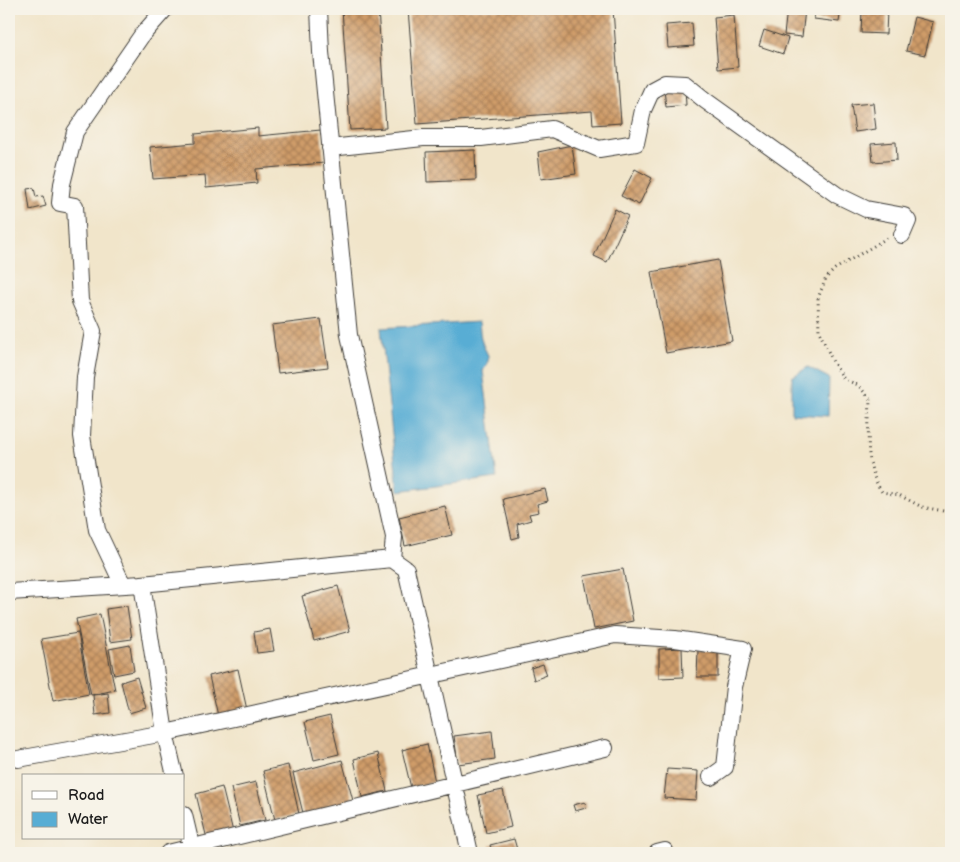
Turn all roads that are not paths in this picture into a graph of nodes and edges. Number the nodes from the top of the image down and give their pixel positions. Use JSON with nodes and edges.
{"nodes":[{"id":1,"x":166,"y":9,"type":"edge"},
{"id":2,"x":318,"y":9,"type":"edge"},
{"id":3,"x":330,"y":148,"type":"junction"},
{"id":4,"x":902,"y":235,"type":"road end"},
{"id":5,"x":392,"y":559,"type":"junction"},
{"id":6,"x":142,"y":584,"type":"junction"},
{"id":7,"x":123,"y":585,"type":"junction"},
{"id":8,"x":9,"y":592,"type":"edge"},
{"id":9,"x":429,"y":675,"type":"junction"},
{"id":10,"x":165,"y":732,"type":"junction"},
{"id":11,"x":605,"y":748,"type":"dead end"},
{"id":12,"x":18,"y":759,"type":"dead end"},
{"id":13,"x":175,"y":774,"type":"edge"},
{"id":14,"x":711,"y":777,"type":"dead end"},
{"id":15,"x":454,"y":785,"type":"junction"},
{"id":16,"x":185,"y":819,"type":"edge"},
{"id":17,"x":192,"y":850,"type":"edge"},
{"id":18,"x":168,"y":853,"type":"edge"},
{"id":19,"x":470,"y":853,"type":"edge"}],
"edges":[{"from":1,"to":7,"type":"street"},
{"from":2,"to":3,"type":"street"},
{"from":3,"to":4,"type":"street"},
{"from":3,"to":5,"type":"street"},
{"from":5,"to":6,"type":"street"},
{"from":5,"to":9,"type":"street"},
{"from":6,"to":7,"type":"street"},
{"from":6,"to":10,"type":"street"},
{"from":7,"to":8,"type":"street"},
{"from":9,"to":10,"type":"street"},
{"from":9,"to":14,"type":"street"},
{"from":9,"to":15,"type":"street"},
{"from":10,"to":12,"type":"street"},
{"from":10,"to":13,"type":"street"},
{"from":11,"to":15,"type":"street"},
{"from":15,"to":17,"type":"street"},
{"from":15,"to":19,"type":"street"},
{"from":16,"to":17,"type":"street"},
{"from":17,"to":18,"type":"street"}]}
